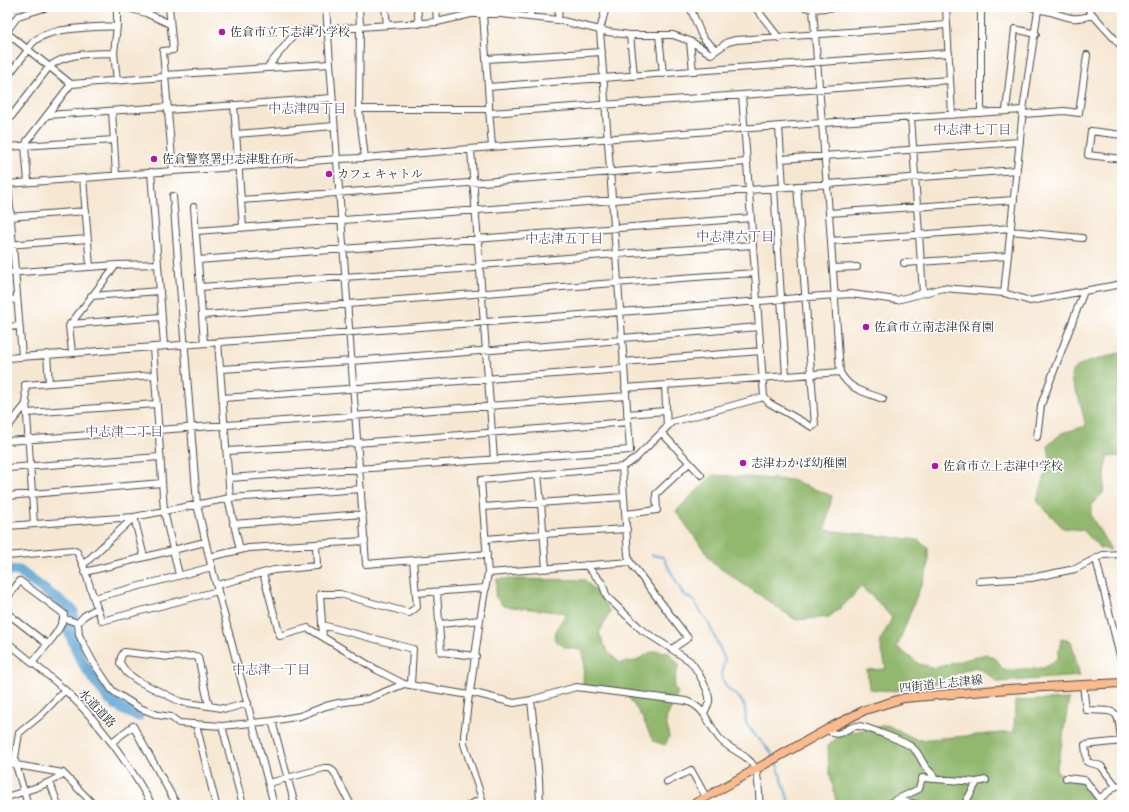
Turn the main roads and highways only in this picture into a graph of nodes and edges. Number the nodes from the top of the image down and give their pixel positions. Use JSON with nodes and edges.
{"nodes":[{"id":1,"x":1122,"y":683,"type":"edge"},
{"id":2,"x":692,"y":805,"type":"edge"}],
"edges":[{"from":1,"to":2,"type":"main road","name":"四街道上志津線"}]}
